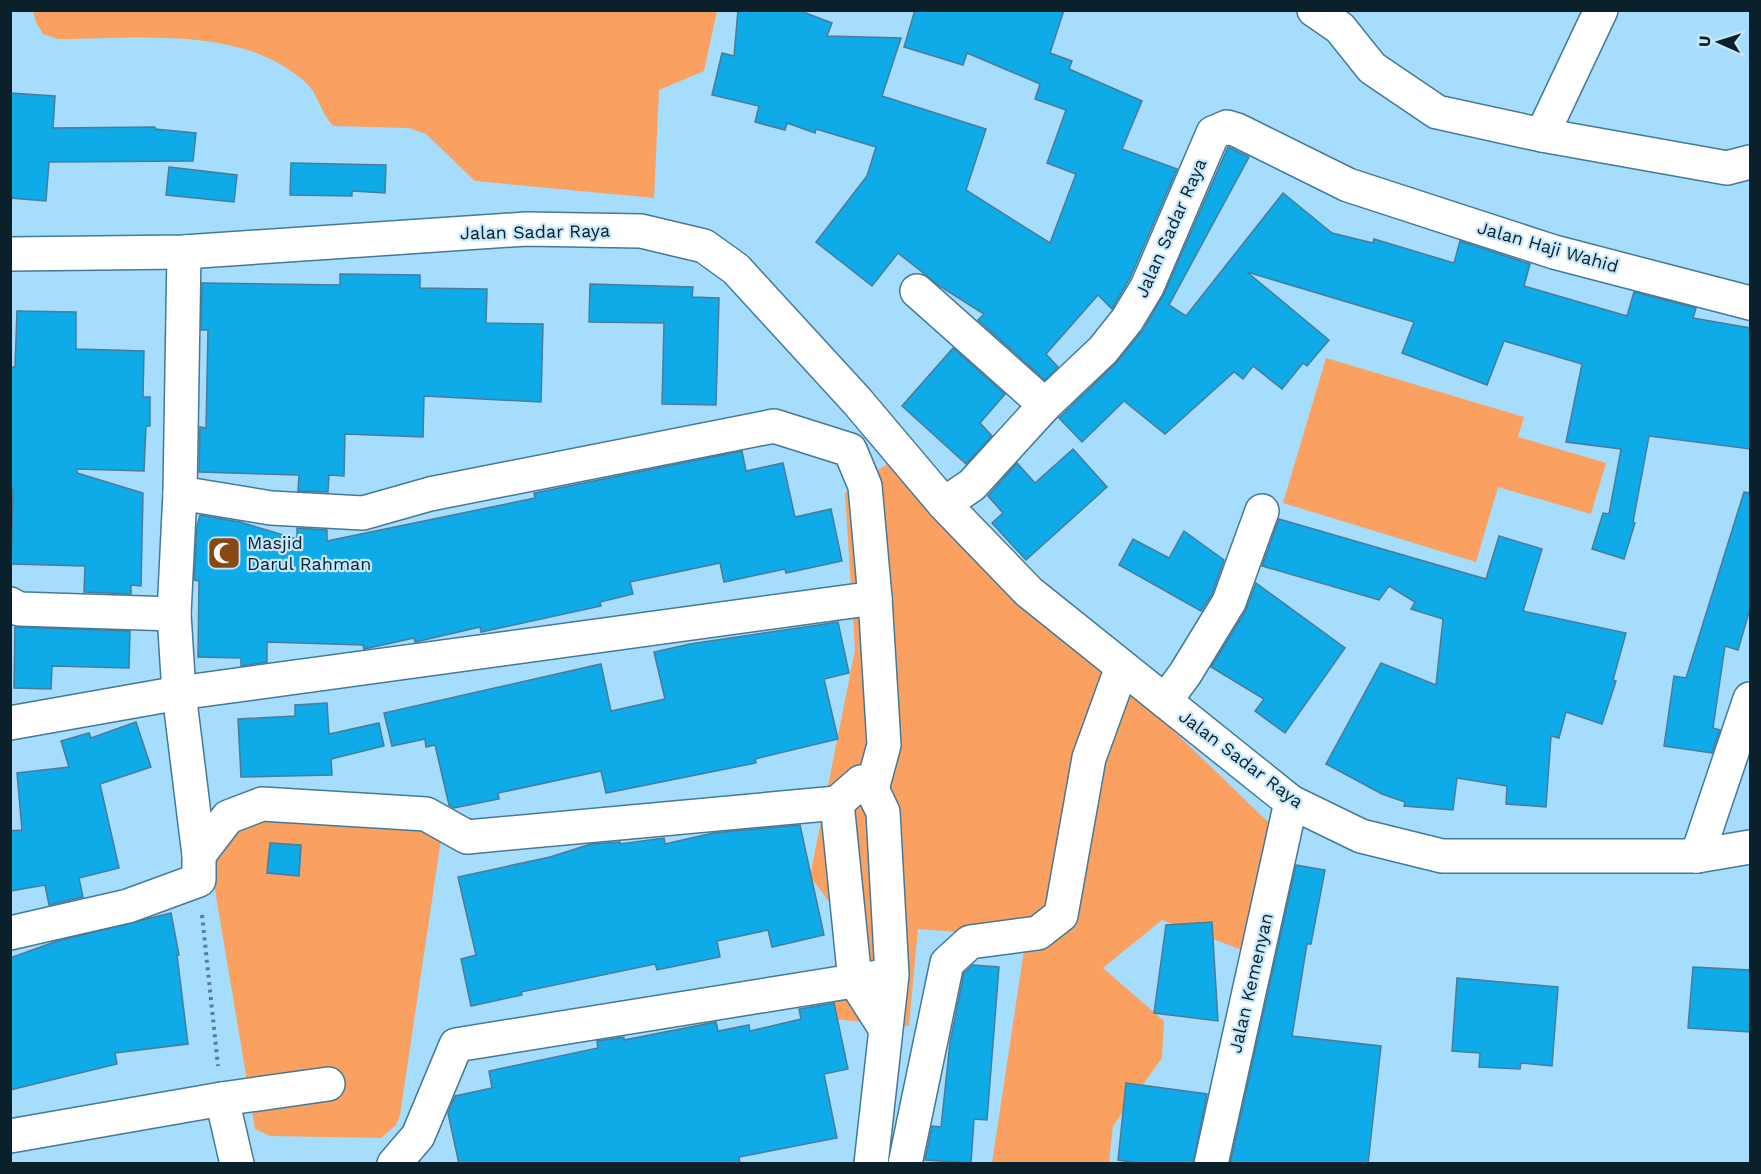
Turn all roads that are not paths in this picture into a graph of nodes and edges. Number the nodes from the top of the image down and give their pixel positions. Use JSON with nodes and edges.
{"nodes":[{"id":1,"x":1601,"y":10,"type":"edge"},
{"id":2,"x":1334,"y":16,"type":"edge"},
{"id":3,"x":1542,"y":135,"type":"junction"},
{"id":4,"x":1750,"y":162,"type":"edge"},
{"id":5,"x":1348,"y":185,"type":"joint"},
{"id":6,"x":184,"y":252,"type":"junction"},
{"id":7,"x":11,"y":254,"type":"edge"},
{"id":8,"x":10,"y":258,"type":"edge"},
{"id":9,"x":917,"y":291,"type":"dead end"},
{"id":10,"x":1750,"y":303,"type":"edge"},
{"id":11,"x":857,"y":401,"type":"junction"},
{"id":12,"x":1044,"y":405,"type":"junction"},
{"id":13,"x":850,"y":450,"type":"junction"},
{"id":14,"x":180,"y":493,"type":"junction"},
{"id":15,"x":944,"y":504,"type":"junction"},
{"id":16,"x":1262,"y":511,"type":"dead end"},
{"id":17,"x":875,"y":598,"type":"junction"},
{"id":18,"x":10,"y":604,"type":"edge"},
{"id":19,"x":174,"y":614,"type":"junction"},
{"id":20,"x":1122,"y":667,"type":"junction"},
{"id":21,"x":179,"y":693,"type":"junction"},
{"id":22,"x":1750,"y":699,"type":"edge"},
{"id":23,"x":1165,"y":701,"type":"junction"},
{"id":24,"x":10,"y":723,"type":"edge"},
{"id":25,"x":872,"y":789,"type":"junction"},
{"id":26,"x":1291,"y":802,"type":"junction"},
{"id":27,"x":837,"y":803,"type":"junction"},
{"id":28,"x":1750,"y":847,"type":"edge"},
{"id":29,"x":1697,"y":856,"type":"junction"},
{"id":30,"x":199,"y":867,"type":"junction"},
{"id":31,"x":10,"y":933,"type":"edge"},
{"id":32,"x":892,"y":975,"type":"junction"},
{"id":33,"x":855,"y":981,"type":"junction"},
{"id":34,"x":885,"y":1028,"type":"junction"},
{"id":35,"x":328,"y":1084,"type":"dead end"},
{"id":36,"x":222,"y":1099,"type":"junction"},
{"id":37,"x":10,"y":1136,"type":"edge"},
{"id":38,"x":237,"y":1164,"type":"edge"},
{"id":39,"x":394,"y":1164,"type":"edge"},
{"id":40,"x":871,"y":1164,"type":"edge"},
{"id":41,"x":905,"y":1164,"type":"edge"},
{"id":42,"x":1210,"y":1164,"type":"edge"}],
"edges":[{"from":1,"to":3,"type":"street"},
{"from":2,"to":3,"type":"street"},
{"from":3,"to":4,"type":"street"},
{"from":5,"to":10,"type":"street","name":"Jalan Haji Wahid"},
{"from":5,"to":12,"type":"street","name":"Jalan Sadar Raya"},
{"from":6,"to":7,"type":"street","name":"Jalan Sadar Raya"},
{"from":6,"to":11,"type":"street","name":"Jalan Sadar Raya"},
{"from":6,"to":14,"type":"street"},
{"from":7,"to":8,"type":"street"},
{"from":9,"to":12,"type":"street"},
{"from":11,"to":13,"type":"street"},
{"from":11,"to":15,"type":"street","name":"Jalan Sadar Raya"},
{"from":12,"to":15,"type":"street","name":"Jalan Sadar Raya"},
{"from":13,"to":14,"type":"street"},
{"from":13,"to":17,"type":"street"},
{"from":14,"to":19,"type":"street"},
{"from":15,"to":20,"type":"street","name":"Jalan Sadar Raya"},
{"from":16,"to":23,"type":"street"},
{"from":17,"to":21,"type":"street"},
{"from":17,"to":25,"type":"street"},
{"from":18,"to":19,"type":"street"},
{"from":19,"to":21,"type":"street"},
{"from":20,"to":23,"type":"street","name":"Jalan Sadar Raya"},
{"from":20,"to":41,"type":"street"},
{"from":21,"to":24,"type":"street"},
{"from":21,"to":30,"type":"street"},
{"from":22,"to":29,"type":"street"},
{"from":23,"to":26,"type":"street","name":"Jalan Sadar Raya"},
{"from":25,"to":27,"type":"street"},
{"from":25,"to":32,"type":"street"},
{"from":26,"to":29,"type":"street","name":"Jalan Sadar Raya"},
{"from":26,"to":42,"type":"street","name":"Jalan Kemenyan"},
{"from":27,"to":30,"type":"street"},
{"from":27,"to":33,"type":"street"},
{"from":28,"to":29,"type":"street","name":"Jalan Sadar Raya"},
{"from":30,"to":31,"type":"street"},
{"from":32,"to":33,"type":"street"},
{"from":32,"to":34,"type":"street"},
{"from":33,"to":34,"type":"street"},
{"from":33,"to":39,"type":"street"},
{"from":34,"to":40,"type":"street"},
{"from":35,"to":36,"type":"street"},
{"from":36,"to":37,"type":"street"},
{"from":36,"to":38,"type":"street"}]}
